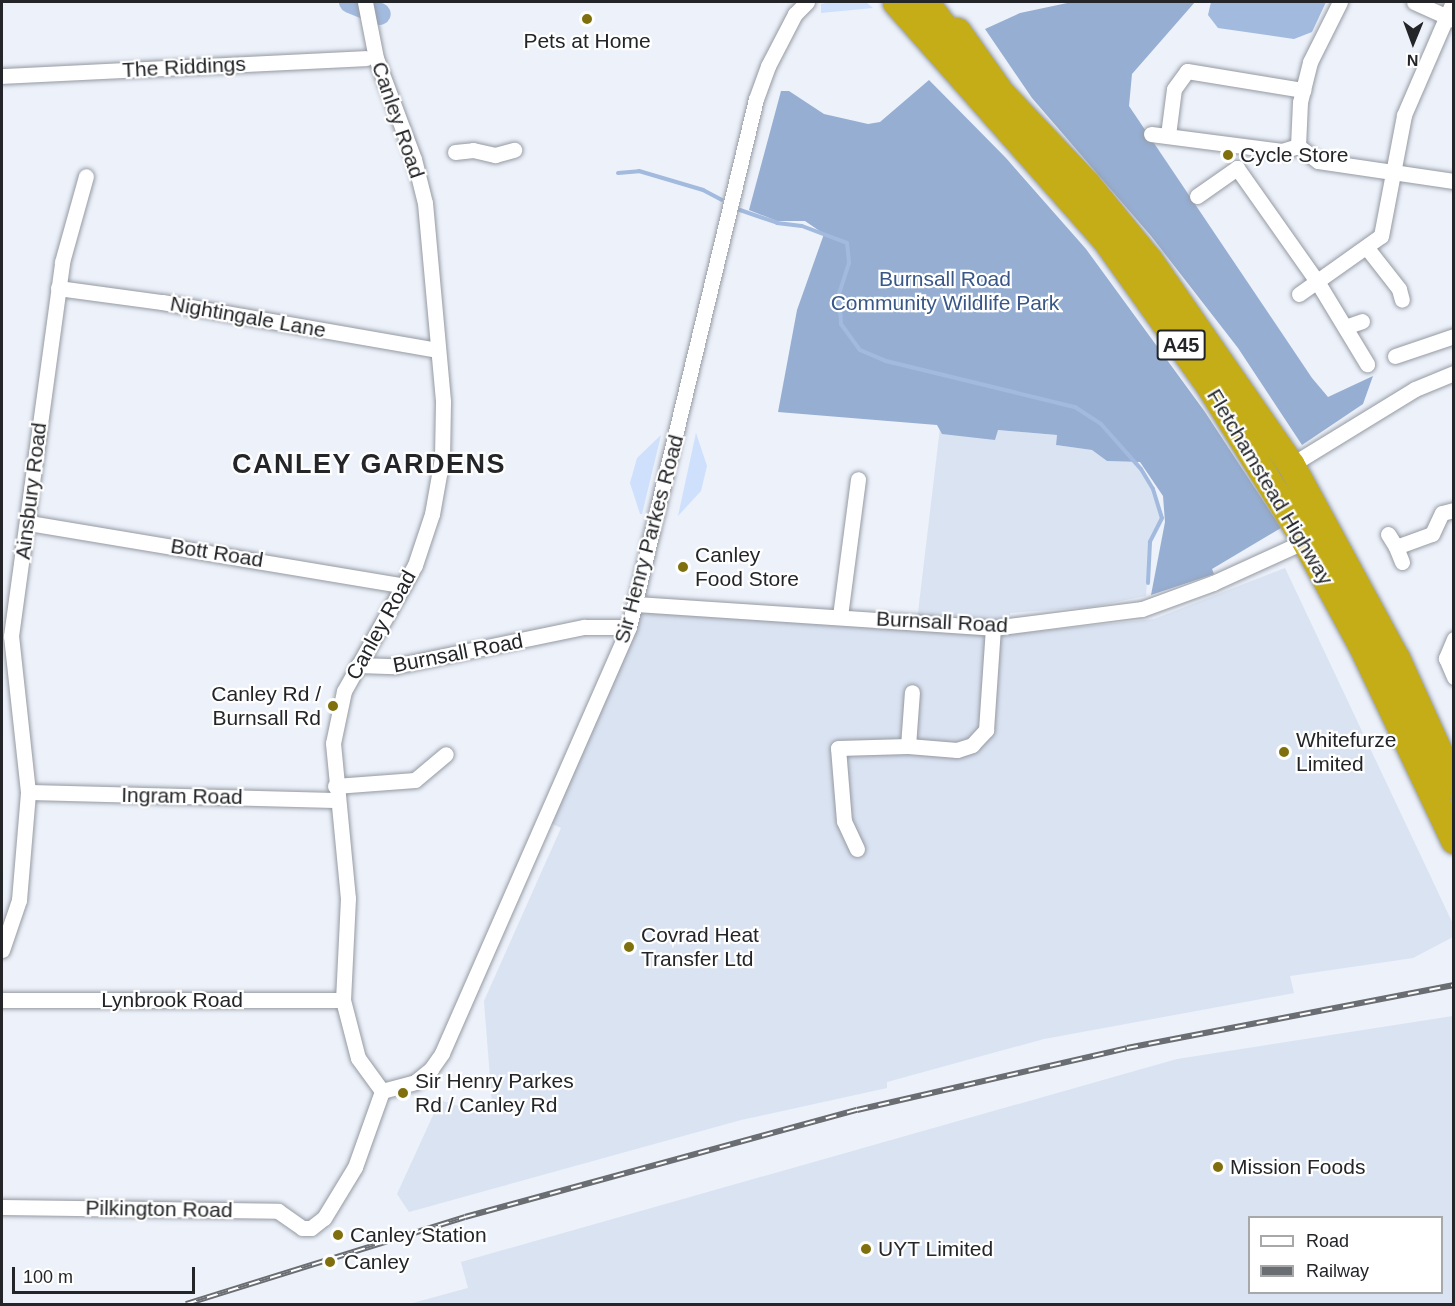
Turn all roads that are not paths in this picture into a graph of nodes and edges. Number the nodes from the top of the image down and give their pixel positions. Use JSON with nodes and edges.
{"nodes":[{"id":1,"x":365,"y":2,"type":"edge"},
{"id":2,"x":896,"y":2,"type":"edge"},
{"id":3,"x":925,"y":2,"type":"edge"},
{"id":4,"x":938,"y":2,"type":"edge"},
{"id":5,"x":1340,"y":2,"type":"edge"},
{"id":6,"x":1414,"y":2,"type":"edge"},
{"id":7,"x":1453,"y":2,"type":"edge"},
{"id":8,"x":804,"y":3,"type":"edge"},
{"id":9,"x":1450,"y":19,"type":"edge"},
{"id":10,"x":366,"y":58,"type":"dead end"},
{"id":11,"x":2,"y":76,"type":"edge"},
{"id":12,"x":998,"y":89,"type":"junction"},
{"id":13,"x":1303,"y":90,"type":"junction"},
{"id":14,"x":1151,"y":134,"type":"dead end"},
{"id":15,"x":1168,"y":135,"type":"junction"},
{"id":16,"x":1298,"y":146,"type":"junction"},
{"id":17,"x":1262,"y":148,"type":"junction"},
{"id":18,"x":514,"y":150,"type":"dead end"},
{"id":19,"x":455,"y":152,"type":"dead end"},
{"id":20,"x":1238,"y":168,"type":"junction"},
{"id":21,"x":1393,"y":171,"type":"junction"},
{"id":22,"x":86,"y":176,"type":"dead end"},
{"id":23,"x":1454,"y":181,"type":"edge"},
{"id":24,"x":1197,"y":196,"type":"dead end"},
{"id":25,"x":1367,"y":248,"type":"junction"},
{"id":26,"x":1318,"y":283,"type":"junction"},
{"id":27,"x":57,"y":288,"type":"junction"},
{"id":28,"x":1299,"y":294,"type":"dead end"},
{"id":29,"x":1402,"y":300,"type":"dead end"},
{"id":30,"x":1362,"y":321,"type":"dead end"},
{"id":31,"x":1345,"y":327,"type":"junction"},
{"id":32,"x":1454,"y":336,"type":"edge"},
{"id":33,"x":437,"y":350,"type":"junction"},
{"id":34,"x":1400,"y":352,"type":"dead end"},
{"id":35,"x":1367,"y":364,"type":"dead end"},
{"id":36,"x":1454,"y":373,"type":"edge"},
{"id":37,"x":1291,"y":465,"type":"junction"},
{"id":38,"x":858,"y":479,"type":"dead end"},
{"id":39,"x":1454,"y":510,"type":"edge"},
{"id":40,"x":29,"y":523,"type":"junction"},
{"id":41,"x":1305,"y":541,"type":"junction"},
{"id":42,"x":1402,"y":562,"type":"dead end"},
{"id":43,"x":405,"y":586,"type":"junction"},
{"id":44,"x":636,"y":604,"type":"junction"},
{"id":45,"x":840,"y":616,"type":"junction"},
{"id":46,"x":629,"y":627,"type":"junction"},
{"id":47,"x":993,"y":628,"type":"junction"},
{"id":48,"x":1454,"y":639,"type":"edge"},
{"id":49,"x":358,"y":665,"type":"junction"},
{"id":50,"x":1454,"y":677,"type":"edge"},
{"id":51,"x":912,"y":692,"type":"dead end"},
{"id":52,"x":908,"y":746,"type":"junction"},
{"id":53,"x":446,"y":754,"type":"dead end"},
{"id":54,"x":1454,"y":786,"type":"edge"},
{"id":55,"x":28,"y":792,"type":"junction"},
{"id":56,"x":335,"y":793,"type":"junction"},
{"id":57,"x":1454,"y":840,"type":"edge"},
{"id":58,"x":857,"y":849,"type":"dead end"},
{"id":59,"x":2,"y":950,"type":"edge"},
{"id":60,"x":2,"y":1000,"type":"edge"},
{"id":61,"x":343,"y":1000,"type":"junction"},
{"id":62,"x":382,"y":1091,"type":"junction"},
{"id":63,"x":2,"y":1207,"type":"edge"}],
"edges":[{"from":1,"to":33,"type":"street","name":"Canley Road"},
{"from":2,"to":41,"type":"highway","name":"Fletchamstead Highway","number":"A45"},
{"from":3,"to":12,"type":"highway","name":"Fletchamstead Highway","number":"A45"},
{"from":4,"to":12,"type":"highway"},
{"from":5,"to":13,"type":"street"},
{"from":6,"to":9,"type":"street"},
{"from":7,"to":9,"type":"street"},
{"from":8,"to":44,"type":"street","name":"Sir Henry Parkes Road"},
{"from":9,"to":21,"type":"street"},
{"from":10,"to":11,"type":"street","name":"The Riddings"},
{"from":12,"to":37,"type":"highway","name":"Fletchamstead Highway","number":"A45"},
{"from":13,"to":15,"type":"street"},
{"from":13,"to":16,"type":"street"},
{"from":14,"to":15,"type":"street"},
{"from":15,"to":17,"type":"street"},
{"from":16,"to":17,"type":"street"},
{"from":16,"to":21,"type":"street"},
{"from":17,"to":20,"type":"street"},
{"from":18,"to":19,"type":"street"},
{"from":20,"to":24,"type":"street"},
{"from":20,"to":26,"type":"street"},
{"from":21,"to":23,"type":"street"},
{"from":21,"to":25,"type":"street"},
{"from":22,"to":27,"type":"street","name":"Ainsbury Road"},
{"from":25,"to":26,"type":"street"},
{"from":25,"to":29,"type":"street"},
{"from":26,"to":28,"type":"street"},
{"from":26,"to":31,"type":"street"},
{"from":27,"to":33,"type":"street","name":"Nightingale Lane"},
{"from":27,"to":40,"type":"street","name":"Ainsbury Road"},
{"from":30,"to":31,"type":"street"},
{"from":31,"to":35,"type":"street"},
{"from":32,"to":34,"type":"street"},
{"from":33,"to":43,"type":"street","name":"Canley Road"},
{"from":36,"to":37,"type":"street"},
{"from":37,"to":54,"type":"highway","name":"Fletchamstead Highway","number":"A45"},
{"from":38,"to":45,"type":"street"},
{"from":39,"to":42,"type":"street"},
{"from":40,"to":43,"type":"street","name":"Bott Road"},
{"from":40,"to":55,"type":"street","name":"Ainsbury Road"},
{"from":41,"to":47,"type":"street","name":"Burnsall Road"},
{"from":41,"to":57,"type":"highway","name":"Fletchamstead Highway","number":"A45"},
{"from":43,"to":49,"type":"street","name":"Canley Road"},
{"from":44,"to":45,"type":"street","name":"Burnsall Road"},
{"from":44,"to":46,"type":"street","name":"Sir Henry Parkes Road"},
{"from":45,"to":47,"type":"street","name":"Burnsall Road"},
{"from":46,"to":49,"type":"street","name":"Burnsall Road"},
{"from":46,"to":62,"type":"street","name":"Sir Henry Parkes Road"},
{"from":47,"to":52,"type":"street"},
{"from":48,"to":50,"type":"street"},
{"from":49,"to":56,"type":"street","name":"Canley Road"},
{"from":51,"to":52,"type":"street"},
{"from":52,"to":58,"type":"street"},
{"from":53,"to":56,"type":"street","name":"Ingram Road"},
{"from":55,"to":56,"type":"street","name":"Ingram Road"},
{"from":55,"to":59,"type":"street","name":"Ainsbury Road"},
{"from":56,"to":61,"type":"street","name":"Canley Road"},
{"from":60,"to":61,"type":"street","name":"Lynbrook Road"},
{"from":61,"to":62,"type":"street","name":"Canley Road"},
{"from":62,"to":63,"type":"street","name":"Pilkington Road"}]}
